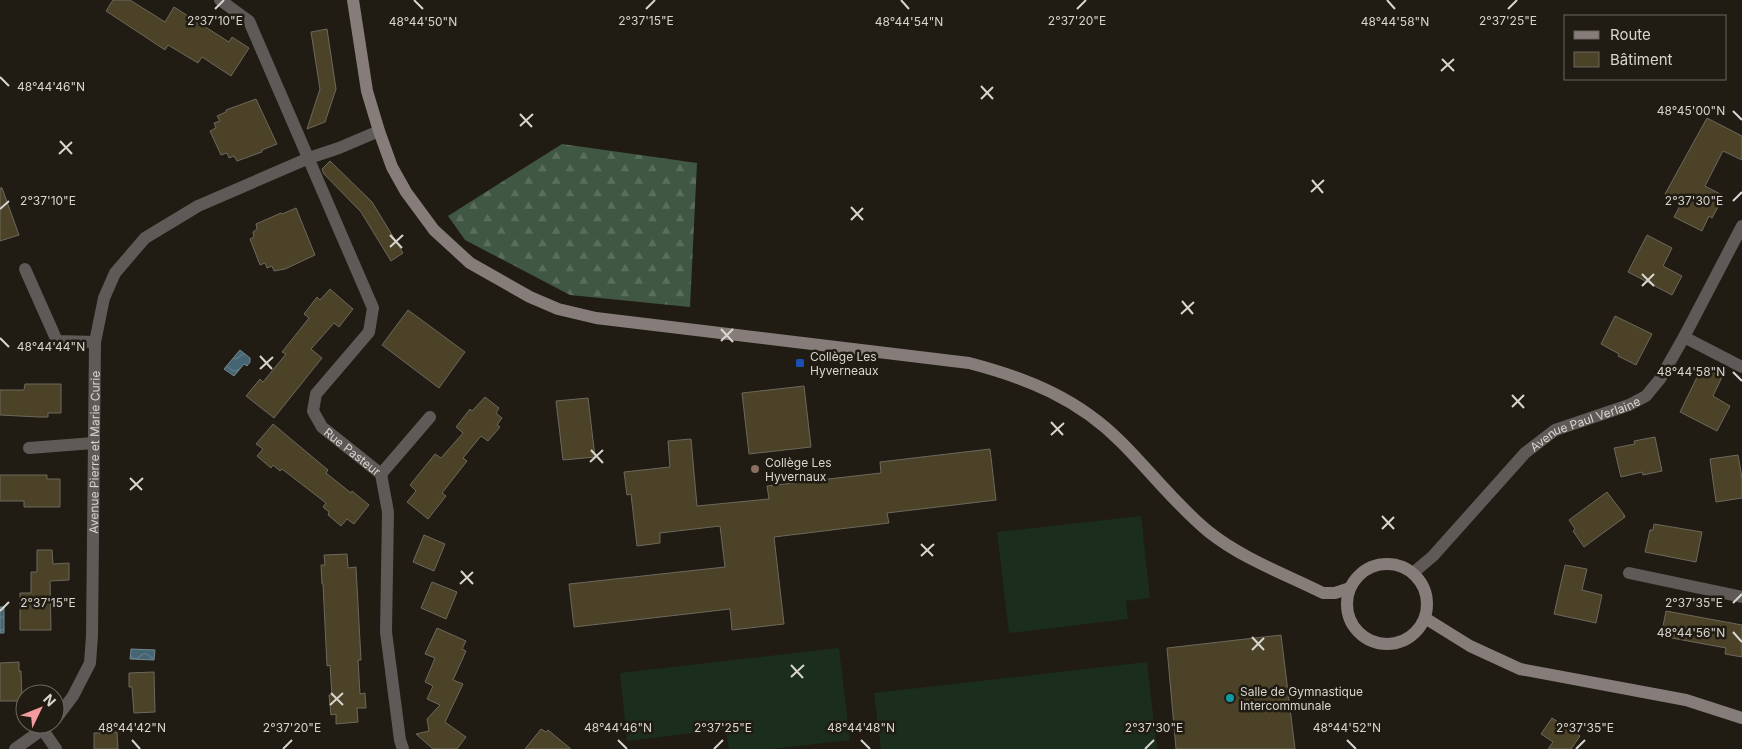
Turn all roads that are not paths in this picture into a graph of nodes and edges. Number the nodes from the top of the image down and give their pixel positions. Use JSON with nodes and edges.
{"nodes":[{"id":1,"x":220,"y":0,"type":"edge"},
{"id":2,"x":353,"y":0,"type":"edge"},
{"id":3,"x":379,"y":131,"type":"junction"},
{"id":4,"x":309,"y":158,"type":"junction"},
{"id":5,"x":1742,"y":226,"type":"edge"},
{"id":6,"x":25,"y":269,"type":"dead end"},
{"id":7,"x":1684,"y":337,"type":"junction"},
{"id":8,"x":95,"y":342,"type":"junction"},
{"id":9,"x":1742,"y":367,"type":"edge"},
{"id":10,"x":430,"y":417,"type":"dead end"},
{"id":11,"x":94,"y":444,"type":"junction"},
{"id":12,"x":29,"y":448,"type":"dead end"},
{"id":13,"x":381,"y":474,"type":"junction"},
{"id":14,"x":1413,"y":573,"type":"junction"},
{"id":15,"x":1629,"y":573,"type":"dead end"},
{"id":16,"x":1350,"y":588,"type":"junction"},
{"id":17,"x":1742,"y":597,"type":"edge"},
{"id":18,"x":1425,"y":618,"type":"junction"},
{"id":19,"x":65,"y":707,"type":"edge"},
{"id":20,"x":1742,"y":718,"type":"edge"},
{"id":21,"x":36,"y":734,"type":"edge"},
{"id":22,"x":50,"y":734,"type":"edge"},
{"id":23,"x":14,"y":749,"type":"edge"},
{"id":24,"x":56,"y":749,"type":"edge"},
{"id":25,"x":403,"y":749,"type":"edge"}],
"edges":[{"from":1,"to":4,"type":"street","name":"Rue Pasteur"},
{"from":2,"to":3,"type":"street"},
{"from":3,"to":4,"type":"street","name":"Avenue Pierre et Marie Curie"},
{"from":3,"to":16,"type":"street"},
{"from":4,"to":8,"type":"street","name":"Avenue Pierre et Marie Curie"},
{"from":4,"to":13,"type":"street","name":"Rue Pasteur"},
{"from":5,"to":7,"type":"street","name":"Avenue Paul Verlaine"},
{"from":6,"to":8,"type":"street"},
{"from":7,"to":9,"type":"street"},
{"from":7,"to":14,"type":"street","name":"Avenue Paul Verlaine"},
{"from":8,"to":11,"type":"street","name":"Avenue Pierre et Marie Curie"},
{"from":10,"to":13,"type":"street"},
{"from":11,"to":12,"type":"street"},
{"from":11,"to":19,"type":"street","name":"Avenue Pierre et Marie Curie"},
{"from":13,"to":25,"type":"street","name":"Rue Pasteur"},
{"from":14,"to":16,"type":"street"},
{"from":14,"to":18,"type":"street"},
{"from":15,"to":17,"type":"street"},
{"from":16,"to":18,"type":"street"},
{"from":18,"to":20,"type":"street"},
{"from":21,"to":23,"type":"street"},
{"from":22,"to":24,"type":"street"}]}
